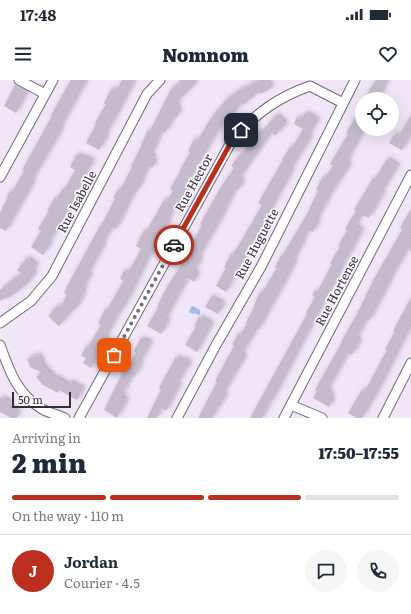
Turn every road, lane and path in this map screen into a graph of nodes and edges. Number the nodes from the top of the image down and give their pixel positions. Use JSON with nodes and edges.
{"nodes":[{"id":1,"x":19,"y":80,"type":"edge"},
{"id":2,"x":53,"y":80,"type":"edge"},
{"id":3,"x":160,"y":80,"type":"edge"},
{"id":4,"x":355,"y":80,"type":"edge"},
{"id":5,"x":45,"y":94,"type":"junction"},
{"id":6,"x":343,"y":103,"type":"junction"},
{"id":7,"x":1,"y":174,"type":"edge"},
{"id":8,"x":411,"y":175,"type":"edge"},
{"id":9,"x":0,"y":324,"type":"edge"},
{"id":10,"x":0,"y":345,"type":"edge"},
{"id":11,"x":411,"y":363,"type":"edge"},
{"id":12,"x":291,"y":405,"type":"junction"},
{"id":13,"x":65,"y":418,"type":"edge"},
{"id":14,"x":79,"y":418,"type":"edge"},
{"id":15,"x":177,"y":418,"type":"edge"},
{"id":16,"x":284,"y":418,"type":"edge"},
{"id":17,"x":322,"y":418,"type":"edge"},
{"id":18,"x":383,"y":418,"type":"edge"}],
"edges":[{"from":1,"to":5,"type":"street"},
{"from":2,"to":5,"type":"street"},
{"from":3,"to":9,"type":"street","name":"Rue Isabelle"},
{"from":4,"to":6,"type":"street","name":"Rue Huguette"},
{"from":5,"to":7,"type":"street"},
{"from":6,"to":14,"type":"street","name":"Rue Hector"},
{"from":6,"to":15,"type":"street","name":"Rue Huguette"},
{"from":8,"to":12,"type":"street","name":"Rue Hortense"},
{"from":10,"to":13,"type":"street"},
{"from":11,"to":18,"type":"street"},
{"from":12,"to":16,"type":"street","name":"Rue Hortense"},
{"from":12,"to":17,"type":"street"}]}
